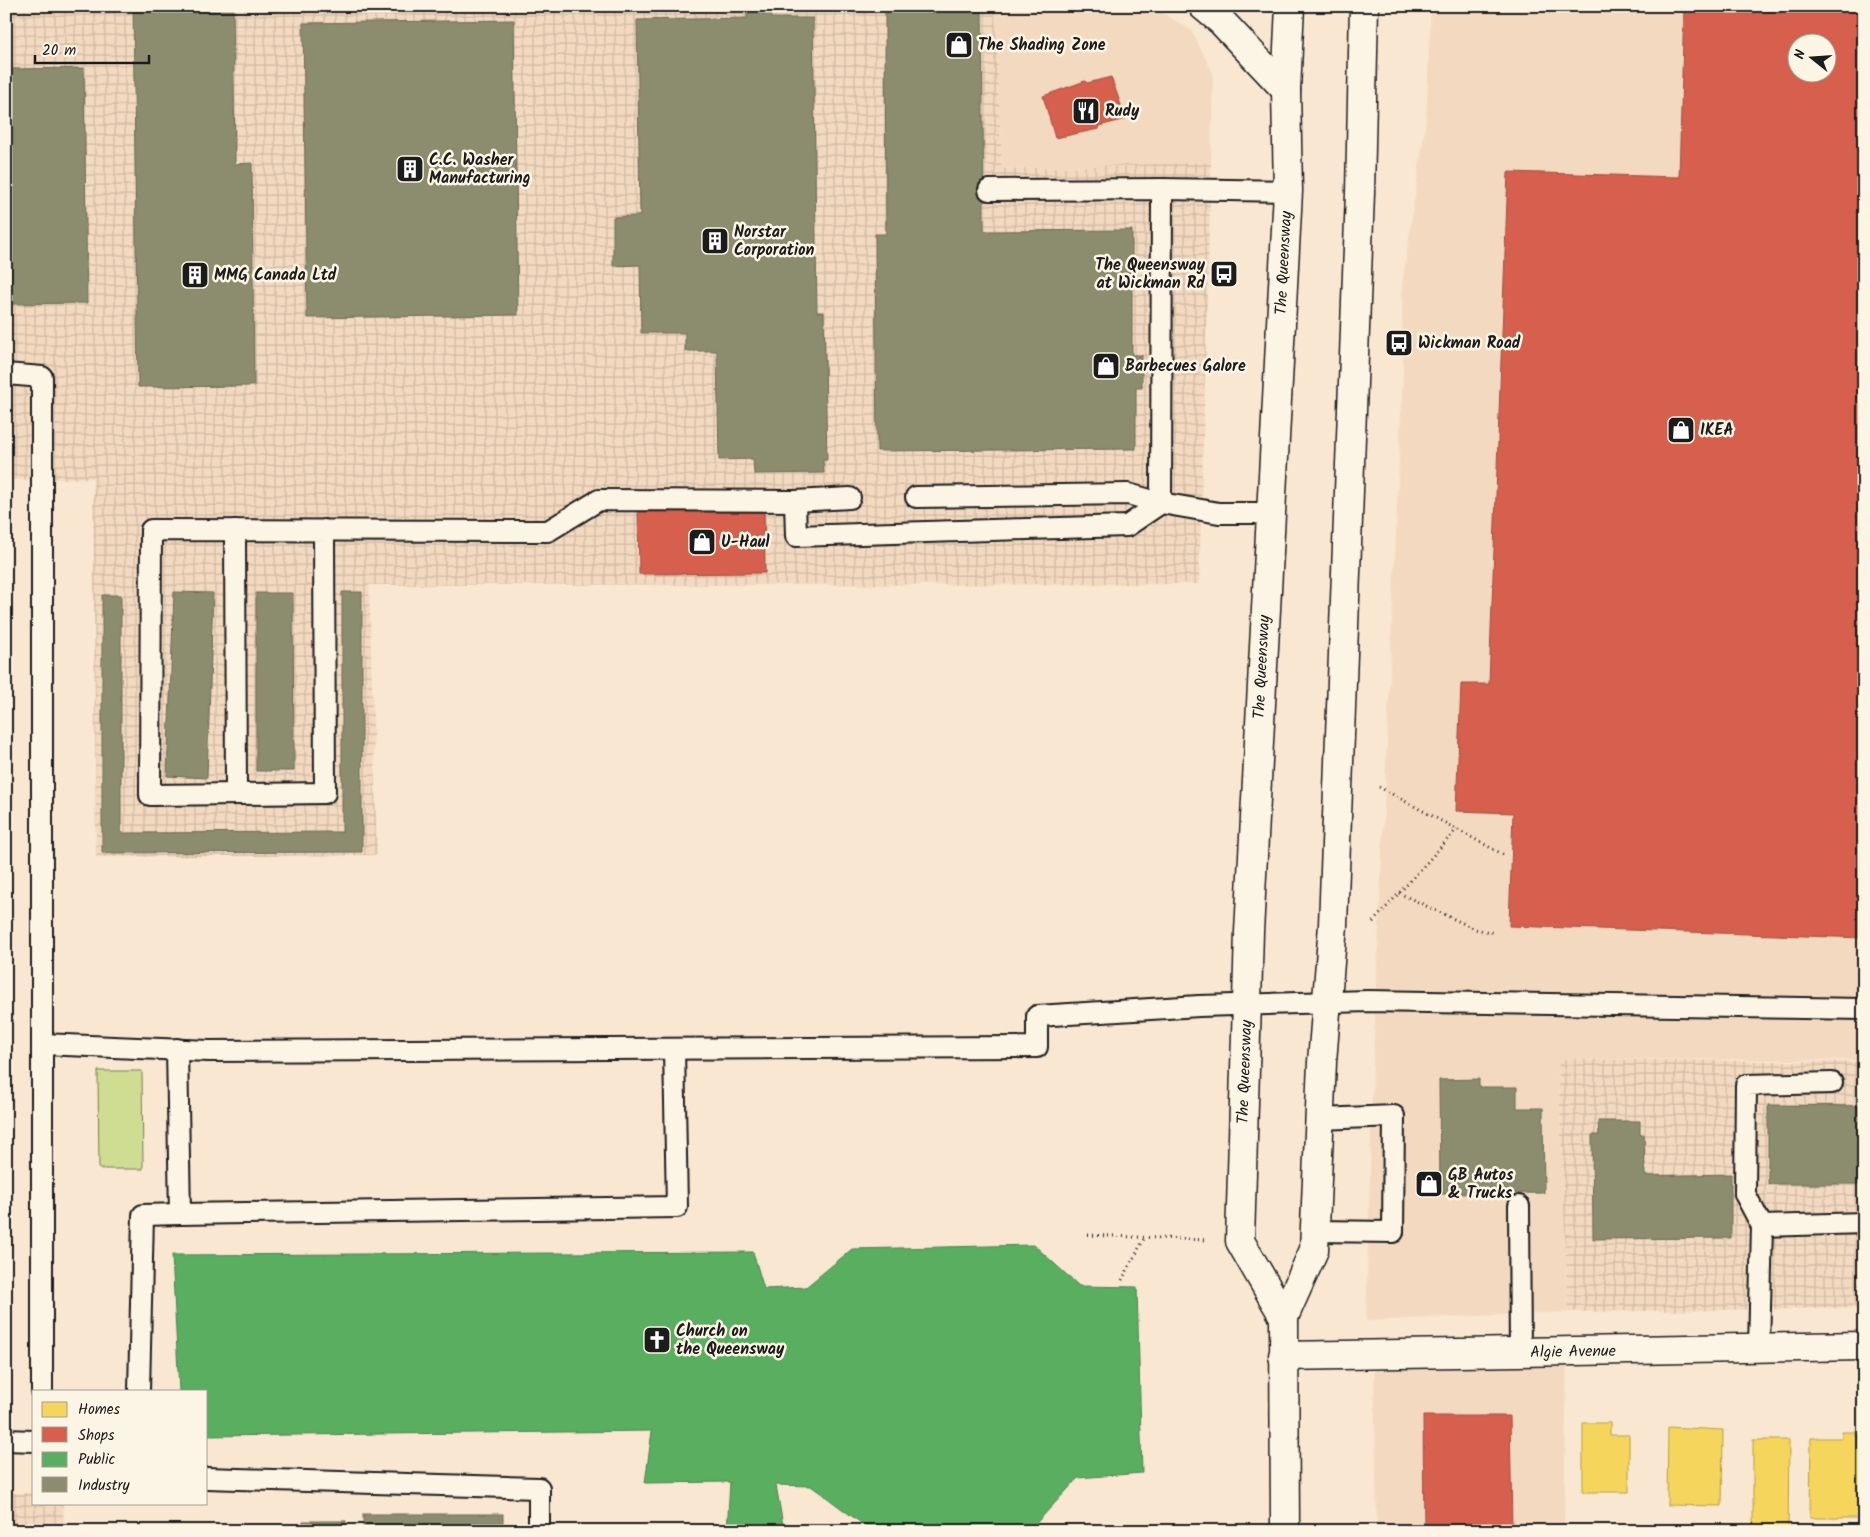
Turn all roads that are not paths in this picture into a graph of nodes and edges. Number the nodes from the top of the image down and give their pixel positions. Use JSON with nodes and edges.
{"nodes":[{"id":1,"x":1203,"y":6,"type":"edge"},
{"id":2,"x":1290,"y":6,"type":"edge"},
{"id":3,"x":1364,"y":6,"type":"edge"},
{"id":4,"x":1286,"y":90,"type":"junction"},
{"id":5,"x":1162,"y":189,"type":"junction"},
{"id":6,"x":989,"y":190,"type":"dead end"},
{"id":7,"x":1288,"y":191,"type":"junction"},
{"id":8,"x":6,"y":374,"type":"edge"},
{"id":9,"x":916,"y":497,"type":"dead end"},
{"id":10,"x":850,"y":498,"type":"dead end"},
{"id":11,"x":795,"y":501,"type":"junction"},
{"id":12,"x":1161,"y":503,"type":"junction"},
{"id":13,"x":1270,"y":513,"type":"junction"},
{"id":14,"x":235,"y":530,"type":"junction"},
{"id":15,"x":324,"y":530,"type":"junction"},
{"id":16,"x":236,"y":794,"type":"junction"},
{"id":17,"x":1327,"y":1002,"type":"junction"},
{"id":18,"x":1247,"y":1005,"type":"junction"},
{"id":19,"x":1864,"y":1009,"type":"edge"},
{"id":20,"x":42,"y":1044,"type":"junction"},
{"id":21,"x":177,"y":1049,"type":"junction"},
{"id":22,"x":674,"y":1049,"type":"junction"},
{"id":23,"x":1832,"y":1084,"type":"dead end"},
{"id":24,"x":1320,"y":1119,"type":"junction"},
{"id":25,"x":1519,"y":1206,"type":"dead end"},
{"id":26,"x":180,"y":1214,"type":"junction"},
{"id":27,"x":1864,"y":1223,"type":"edge"},
{"id":28,"x":1762,"y":1226,"type":"junction"},
{"id":29,"x":1315,"y":1231,"type":"junction"},
{"id":30,"x":1284,"y":1317,"type":"junction"},
{"id":31,"x":1864,"y":1346,"type":"edge"},
{"id":32,"x":1759,"y":1348,"type":"junction"},
{"id":33,"x":1520,"y":1353,"type":"junction"},
{"id":34,"x":1283,"y":1356,"type":"junction"},
{"id":35,"x":42,"y":1390,"type":"edge"},
{"id":36,"x":139,"y":1390,"type":"edge"},
{"id":37,"x":6,"y":1440,"type":"edge"},
{"id":38,"x":32,"y":1441,"type":"edge"},
{"id":39,"x":208,"y":1478,"type":"edge"},
{"id":40,"x":539,"y":1531,"type":"edge"},
{"id":41,"x":1285,"y":1531,"type":"edge"}],
"edges":[{"from":1,"to":4,"type":"main road"},
{"from":2,"to":4,"type":"main road","name":"The Queensway"},
{"from":3,"to":17,"type":"main road"},
{"from":4,"to":7,"type":"main road","name":"The Queensway"},
{"from":5,"to":6,"type":"lane"},
{"from":5,"to":7,"type":"lane"},
{"from":5,"to":12,"type":"lane"},
{"from":7,"to":13,"type":"main road","name":"The Queensway"},
{"from":8,"to":20,"type":"lane"},
{"from":9,"to":12,"type":"lane"},
{"from":10,"to":11,"type":"lane"},
{"from":11,"to":12,"type":"lane"},
{"from":11,"to":15,"type":"lane"},
{"from":12,"to":13,"type":"lane"},
{"from":13,"to":18,"type":"main road","name":"The Queensway"},
{"from":14,"to":15,"type":"lane"},
{"from":14,"to":16,"type":"lane"},
{"from":14,"to":16,"type":"lane"},
{"from":15,"to":16,"type":"lane"},
{"from":17,"to":18,"type":"lane"},
{"from":17,"to":19,"type":"lane"},
{"from":17,"to":24,"type":"main road"},
{"from":18,"to":22,"type":"lane"},
{"from":18,"to":30,"type":"main road","name":"The Queensway"},
{"from":20,"to":21,"type":"lane"},
{"from":20,"to":35,"type":"lane"},
{"from":21,"to":22,"type":"lane"},
{"from":21,"to":26,"type":"lane"},
{"from":22,"to":26,"type":"lane"},
{"from":23,"to":28,"type":"lane"},
{"from":24,"to":29,"type":"main road"},
{"from":24,"to":29,"type":"lane"},
{"from":25,"to":33,"type":"lane"},
{"from":26,"to":36,"type":"lane"},
{"from":27,"to":28,"type":"lane"},
{"from":28,"to":32,"type":"lane"},
{"from":29,"to":30,"type":"main road"},
{"from":30,"to":34,"type":"main road"},
{"from":31,"to":32,"type":"main road","name":"Algie Avenue"},
{"from":32,"to":33,"type":"main road","name":"Algie Avenue"},
{"from":33,"to":34,"type":"main road","name":"Algie Avenue"},
{"from":34,"to":41,"type":"main road"},
{"from":37,"to":38,"type":"lane"},
{"from":39,"to":40,"type":"lane"}]}
